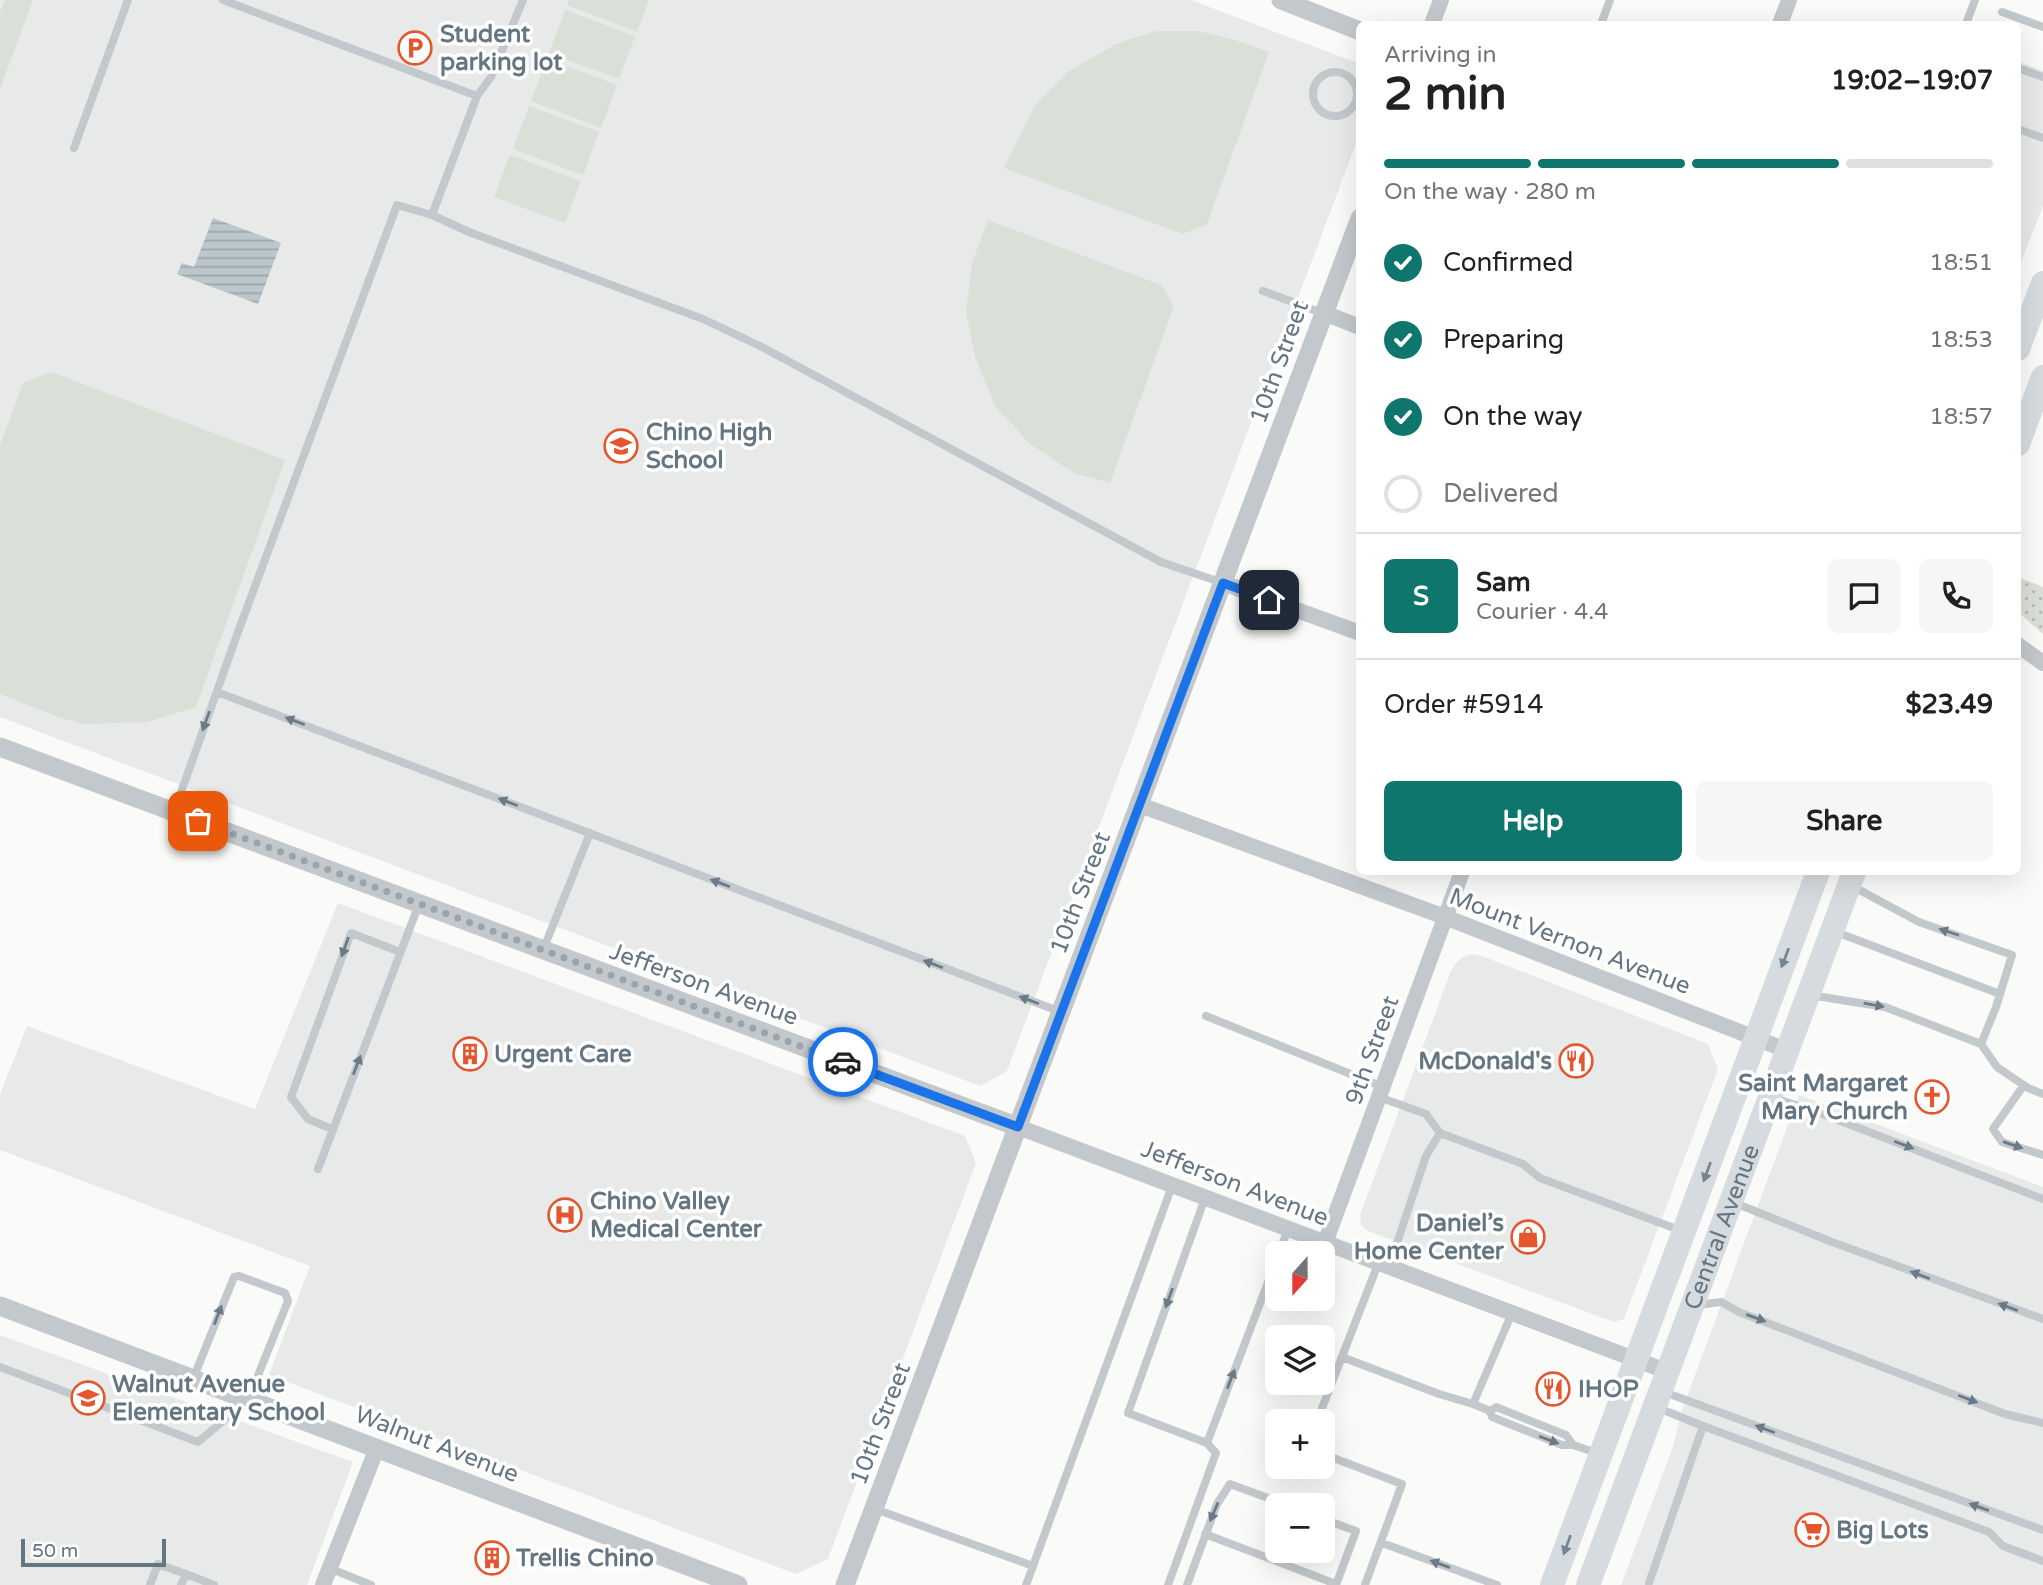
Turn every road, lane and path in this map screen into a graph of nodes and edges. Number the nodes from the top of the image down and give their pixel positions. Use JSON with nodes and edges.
{"nodes":[{"id":1,"x":128,"y":0,"type":"edge"},
{"id":2,"x":223,"y":0,"type":"edge"},
{"id":3,"x":523,"y":0,"type":"edge"},
{"id":4,"x":1282,"y":0,"type":"edge"},
{"id":5,"x":1441,"y":0,"type":"edge"},
{"id":6,"x":1610,"y":0,"type":"edge"},
{"id":7,"x":1789,"y":0,"type":"edge"},
{"id":8,"x":1975,"y":0,"type":"edge"},
{"id":9,"x":2002,"y":12,"type":"dead end"},
{"id":10,"x":1433,"y":21,"type":"edge"},
{"id":11,"x":1602,"y":21,"type":"edge"},
{"id":12,"x":1781,"y":21,"type":"edge"},
{"id":13,"x":1967,"y":21,"type":"edge"},
{"id":14,"x":2043,"y":27,"type":"edge"},
{"id":15,"x":1356,"y":29,"type":"edge"},
{"id":16,"x":2021,"y":69,"type":"edge"},
{"id":17,"x":1330,"y":72,"type":"joint"},
{"id":18,"x":2043,"y":77,"type":"edge"},
{"id":19,"x":1356,"y":90,"type":"edge"},
{"id":20,"x":477,"y":96,"type":"junction"},
{"id":21,"x":1356,"y":100,"type":"edge"},
{"id":22,"x":2021,"y":130,"type":"edge"},
{"id":23,"x":2043,"y":138,"type":"edge"},
{"id":24,"x":74,"y":148,"type":"dead end"},
{"id":25,"x":432,"y":215,"type":"junction"},
{"id":26,"x":1356,"y":229,"type":"edge"},
{"id":27,"x":2043,"y":283,"type":"edge"},
{"id":28,"x":1263,"y":290,"type":"dead end"},
{"id":29,"x":1324,"y":313,"type":"junction"},
{"id":30,"x":1356,"y":325,"type":"edge"},
{"id":31,"x":2021,"y":341,"type":"edge"},
{"id":32,"x":2043,"y":377,"type":"edge"},
{"id":33,"x":2021,"y":436,"type":"edge"},
{"id":34,"x":1223,"y":583,"type":"junction"},
{"id":35,"x":1356,"y":632,"type":"edge"},
{"id":36,"x":2021,"y":647,"type":"edge"},
{"id":37,"x":2043,"y":663,"type":"edge"},
{"id":38,"x":217,"y":692,"type":"junction"},
{"id":39,"x":0,"y":747,"type":"edge"},
{"id":40,"x":1140,"y":804,"type":"junction"},
{"id":41,"x":174,"y":812,"type":"junction"},
{"id":42,"x":590,"y":833,"type":"junction"},
{"id":43,"x":1461,"y":875,"type":"edge"},
{"id":44,"x":1817,"y":875,"type":"edge"},
{"id":45,"x":1845,"y":876,"type":"edge"},
{"id":46,"x":419,"y":904,"type":"junction"},
{"id":47,"x":1445,"y":917,"type":"junction"},
{"id":48,"x":1832,"y":930,"type":"junction"},
{"id":49,"x":543,"y":950,"type":"junction"},
{"id":50,"x":400,"y":952,"type":"junction"},
{"id":51,"x":2000,"y":994,"type":"junction"},
{"id":52,"x":1807,"y":995,"type":"junction"},
{"id":53,"x":1061,"y":1012,"type":"junction"},
{"id":54,"x":1206,"y":1016,"type":"dead end"},
{"id":55,"x":1755,"y":1037,"type":"junction"},
{"id":56,"x":1981,"y":1044,"type":"junction"},
{"id":57,"x":1786,"y":1050,"type":"junction"},
{"id":58,"x":2024,"y":1085,"type":"junction"},
{"id":59,"x":1381,"y":1092,"type":"junction"},
{"id":60,"x":2043,"y":1094,"type":"edge"},
{"id":61,"x":1770,"y":1097,"type":"junction"},
{"id":62,"x":1018,"y":1127,"type":"junction"},
{"id":63,"x":332,"y":1129,"type":"junction"},
{"id":64,"x":1440,"y":1133,"type":"junction"},
{"id":65,"x":2043,"y":1155,"type":"edge"},
{"id":66,"x":318,"y":1169,"type":"dead end"},
{"id":67,"x":1172,"y":1186,"type":"junction"},
{"id":68,"x":1205,"y":1198,"type":"junction"},
{"id":69,"x":2043,"y":1199,"type":"edge"},
{"id":70,"x":1731,"y":1201,"type":"junction"},
{"id":71,"x":1694,"y":1207,"type":"junction"},
{"id":72,"x":1288,"y":1229,"type":"junction"},
{"id":73,"x":1685,"y":1232,"type":"junction"},
{"id":74,"x":1283,"y":1241,"type":"edge"},
{"id":75,"x":1320,"y":1241,"type":"edge"},
{"id":76,"x":1326,"y":1241,"type":"edge"},
{"id":77,"x":1335,"y":1247,"type":"edge"},
{"id":78,"x":1384,"y":1265,"type":"junction"},
{"id":79,"x":1265,"y":1289,"type":"edge"},
{"id":80,"x":0,"y":1306,"type":"edge"},
{"id":81,"x":1692,"y":1306,"type":"junction"},
{"id":82,"x":1511,"y":1313,"type":"junction"},
{"id":83,"x":2043,"y":1319,"type":"edge"},
{"id":84,"x":1342,"y":1357,"type":"junction"},
{"id":85,"x":1635,"y":1360,"type":"junction"},
{"id":86,"x":0,"y":1367,"type":"edge"},
{"id":87,"x":193,"y":1379,"type":"junction"},
{"id":88,"x":1659,"y":1389,"type":"junction"},
{"id":89,"x":248,"y":1400,"type":"junction"},
{"id":90,"x":1473,"y":1404,"type":"junction"},
{"id":91,"x":1322,"y":1409,"type":"edge"},
{"id":92,"x":2043,"y":1423,"type":"edge"},
{"id":93,"x":1703,"y":1426,"type":"junction"},
{"id":94,"x":1207,"y":1443,"type":"junction"},
{"id":95,"x":377,"y":1448,"type":"junction"},
{"id":96,"x":1600,"y":1454,"type":"junction"},
{"id":97,"x":1335,"y":1459,"type":"edge"},
{"id":98,"x":1587,"y":1490,"type":"junction"},
{"id":99,"x":1265,"y":1497,"type":"edge"},
{"id":100,"x":874,"y":1508,"type":"junction"},
{"id":101,"x":1335,"y":1523,"type":"edge"},
{"id":102,"x":2043,"y":1530,"type":"edge"},
{"id":103,"x":1205,"y":1534,"type":"junction"},
{"id":104,"x":1382,"y":1543,"type":"junction"},
{"id":105,"x":2043,"y":1561,"type":"edge"},
{"id":106,"x":1033,"y":1566,"type":"junction"},
{"id":107,"x":329,"y":1568,"type":"junction"},
{"id":108,"x":186,"y":1574,"type":"junction"},
{"id":109,"x":1336,"y":1584,"type":"edge"},
{"id":110,"x":1650,"y":1584,"type":"edge"},
{"id":111,"x":150,"y":1585,"type":"edge"},
{"id":112,"x":181,"y":1585,"type":"edge"},
{"id":113,"x":214,"y":1585,"type":"edge"},
{"id":114,"x":323,"y":1585,"type":"edge"},
{"id":115,"x":372,"y":1585,"type":"edge"},
{"id":116,"x":738,"y":1585,"type":"edge"},
{"id":117,"x":845,"y":1585,"type":"edge"},
{"id":118,"x":1026,"y":1585,"type":"edge"},
{"id":119,"x":1168,"y":1585,"type":"edge"},
{"id":120,"x":1186,"y":1585,"type":"edge"},
{"id":121,"x":1365,"y":1585,"type":"edge"},
{"id":122,"x":1497,"y":1585,"type":"edge"},
{"id":123,"x":1552,"y":1585,"type":"edge"},
{"id":124,"x":1572,"y":1585,"type":"edge"},
{"id":125,"x":1588,"y":1585,"type":"edge"}],
"edges":[{"from":1,"to":24,"type":"lane"},
{"from":2,"to":20,"type":"lane"},
{"from":3,"to":20,"type":"lane"},
{"from":4,"to":15,"type":"street"},
{"from":5,"to":10,"type":"street"},
{"from":6,"to":11,"type":"lane"},
{"from":7,"to":12,"type":"street"},
{"from":8,"to":13,"type":"lane"},
{"from":9,"to":14,"type":"lane"},
{"from":16,"to":18,"type":"lane"},
{"from":17,"to":19,"type":"lane"},
{"from":17,"to":21,"type":"lane"},
{"from":20,"to":25,"type":"lane"},
{"from":22,"to":23,"type":"lane"},
{"from":25,"to":34,"type":"lane"},
{"from":25,"to":38,"type":"lane"},
{"from":26,"to":29,"type":"street","name":"10th Street"},
{"from":27,"to":31,"type":"main road"},
{"from":28,"to":29,"type":"lane"},
{"from":29,"to":30,"type":"street"},
{"from":29,"to":34,"type":"street","name":"10th Street"},
{"from":32,"to":33,"type":"main road"},
{"from":34,"to":35,"type":"street"},
{"from":34,"to":40,"type":"street","name":"10th Street"},
{"from":36,"to":37,"type":"street"},
{"from":38,"to":41,"type":"lane","one_way":true},
{"from":42,"to":38,"type":"lane","one_way":true},
{"from":39,"to":41,"type":"street","name":"Jefferson Avenue"},
{"from":40,"to":47,"type":"street","name":"Mount Vernon Avenue"},
{"from":40,"to":53,"type":"street","name":"10th Street"},
{"from":41,"to":46,"type":"street","name":"Jefferson Avenue"},
{"from":42,"to":49,"type":"lane"},
{"from":53,"to":42,"type":"lane","one_way":true},
{"from":43,"to":47,"type":"street","name":"9th Street"},
{"from":44,"to":55,"type":"main road","name":"Central Avenue","one_way":true},
{"from":45,"to":48,"type":"main road","name":"Central Avenue"},
{"from":51,"to":45,"type":"lane","one_way":true},
{"from":45,"to":52,"type":"main road"},
{"from":46,"to":49,"type":"street","name":"Jefferson Avenue"},
{"from":46,"to":50,"type":"lane"},
{"from":47,"to":55,"type":"street","name":"Mount Vernon Avenue"},
{"from":47,"to":59,"type":"street","name":"9th Street"},
{"from":48,"to":51,"type":"lane"},
{"from":48,"to":52,"type":"main road","name":"Central Avenue"},
{"from":49,"to":62,"type":"street","name":"Jefferson Avenue"},
{"from":63,"to":50,"type":"lane","one_way":true},
{"from":50,"to":63,"type":"lane","one_way":true},
{"from":51,"to":56,"type":"lane"},
{"from":52,"to":56,"type":"lane","one_way":true},
{"from":52,"to":57,"type":"main road","name":"Central Avenue"},
{"from":53,"to":62,"type":"street","name":"10th Street"},
{"from":54,"to":59,"type":"lane"},
{"from":55,"to":57,"type":"street","name":"Mount Vernon Avenue"},
{"from":55,"to":71,"type":"main road","name":"Central Avenue","one_way":true},
{"from":56,"to":58,"type":"lane"},
{"from":57,"to":61,"type":"main road","name":"Central Avenue"},
{"from":58,"to":60,"type":"lane"},
{"from":58,"to":65,"type":"lane","one_way":true},
{"from":59,"to":64,"type":"lane"},
{"from":59,"to":76,"type":"street","name":"9th Street"},
{"from":61,"to":69,"type":"lane","one_way":true},
{"from":61,"to":70,"type":"main road","name":"Central Avenue"},
{"from":62,"to":67,"type":"street","name":"Jefferson Avenue"},
{"from":62,"to":100,"type":"street","name":"10th Street"},
{"from":63,"to":66,"type":"lane"},
{"from":64,"to":73,"type":"lane"},
{"from":64,"to":78,"type":"lane"},
{"from":67,"to":68,"type":"street","name":"Jefferson Avenue"},
{"from":67,"to":106,"type":"lane"},
{"from":68,"to":72,"type":"street","name":"Jefferson Avenue"},
{"from":68,"to":94,"type":"lane","one_way":true},
{"from":70,"to":81,"type":"main road","name":"Central Avenue"},
{"from":83,"to":70,"type":"lane","one_way":true},
{"from":71,"to":73,"type":"main road","name":"Central Avenue"},
{"from":71,"to":81,"type":"main road"},
{"from":72,"to":74,"type":"lane"},
{"from":72,"to":75,"type":"street","name":"Jefferson Avenue"},
{"from":73,"to":85,"type":"main road","name":"Central Avenue"},
{"from":77,"to":78,"type":"street","name":"Jefferson Avenue"},
{"from":78,"to":82,"type":"street","name":"Jefferson Avenue"},
{"from":78,"to":84,"type":"lane"},
{"from":94,"to":79,"type":"lane","one_way":true},
{"from":80,"to":87,"type":"street","name":"Walnut Avenue"},
{"from":81,"to":88,"type":"main road","name":"Central Avenue"},
{"from":81,"to":92,"type":"lane","one_way":true},
{"from":82,"to":85,"type":"street","name":"Jefferson Avenue"},
{"from":82,"to":90,"type":"lane"},
{"from":84,"to":90,"type":"lane"},
{"from":84,"to":91,"type":"lane"},
{"from":85,"to":88,"type":"street","name":"Jefferson Avenue"},
{"from":85,"to":96,"type":"main road","name":"Central Avenue"},
{"from":86,"to":89,"type":"lane"},
{"from":87,"to":89,"type":"street","name":"Walnut Avenue"},
{"from":87,"to":89,"type":"lane","one_way":true},
{"from":88,"to":93,"type":"lane"},
{"from":102,"to":88,"type":"lane","one_way":true},
{"from":88,"to":125,"type":"main road","name":"Central Avenue"},
{"from":89,"to":95,"type":"street","name":"Walnut Avenue"},
{"from":90,"to":96,"type":"lane"},
{"from":93,"to":105,"type":"lane"},
{"from":93,"to":110,"type":"lane"},
{"from":94,"to":119,"type":"lane"},
{"from":95,"to":107,"type":"street"},
{"from":95,"to":116,"type":"street","name":"Walnut Avenue"},
{"from":96,"to":98,"type":"main road","name":"Central Avenue"},
{"from":97,"to":104,"type":"lane"},
{"from":98,"to":123,"type":"main road","name":"Central Avenue","one_way":true},
{"from":98,"to":124,"type":"main road"},
{"from":99,"to":103,"type":"lane","one_way":true},
{"from":100,"to":106,"type":"lane"},
{"from":100,"to":117,"type":"street","name":"10th Street"},
{"from":101,"to":109,"type":"lane"},
{"from":103,"to":109,"type":"lane"},
{"from":103,"to":120,"type":"lane"},
{"from":104,"to":121,"type":"lane"},
{"from":122,"to":104,"type":"lane","one_way":true},
{"from":106,"to":118,"type":"lane"},
{"from":107,"to":114,"type":"street"},
{"from":107,"to":115,"type":"lane"},
{"from":108,"to":111,"type":"lane"},
{"from":108,"to":112,"type":"lane"},
{"from":108,"to":113,"type":"lane"}]}
